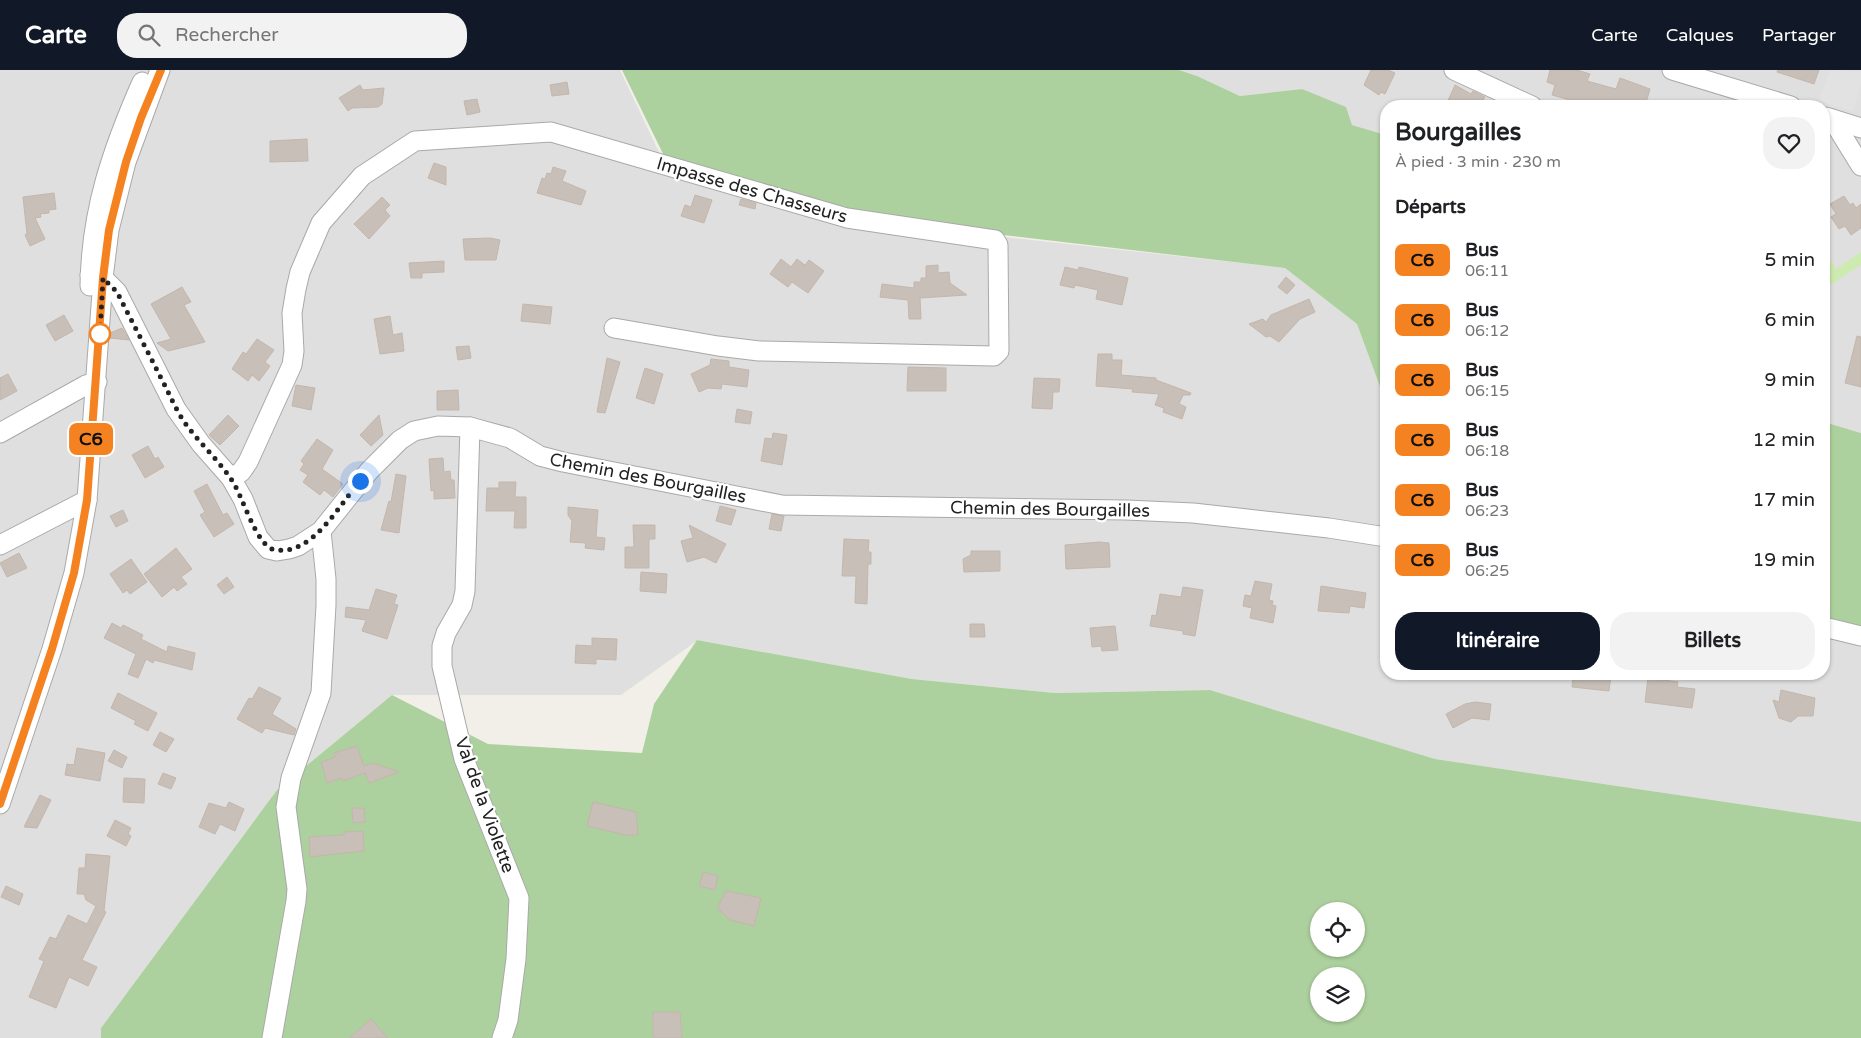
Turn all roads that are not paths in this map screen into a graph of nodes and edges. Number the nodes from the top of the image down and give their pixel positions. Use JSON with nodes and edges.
{"nodes":[{"id":1,"x":148,"y":70,"type":"edge"},
{"id":2,"x":160,"y":70,"type":"edge"},
{"id":3,"x":1454,"y":70,"type":"edge"},
{"id":4,"x":1672,"y":70,"type":"edge"},
{"id":5,"x":1519,"y":100,"type":"edge"},
{"id":6,"x":1771,"y":100,"type":"edge"},
{"id":7,"x":1830,"y":119,"type":"edge"},
{"id":8,"x":1830,"y":121,"type":"edge"},
{"id":9,"x":1861,"y":128,"type":"edge"},
{"id":10,"x":1861,"y":166,"type":"edge"},
{"id":11,"x":96,"y":277,"type":"junction"},
{"id":12,"x":614,"y":328,"type":"dead end"},
{"id":13,"x":93,"y":382,"type":"junction"},
{"id":14,"x":470,"y":427,"type":"junction"},
{"id":15,"x":0,"y":433,"type":"edge"},
{"id":16,"x":231,"y":478,"type":"junction"},
{"id":17,"x":87,"y":500,"type":"junction"},
{"id":18,"x":321,"y":531,"type":"junction"},
{"id":19,"x":1380,"y":536,"type":"edge"},
{"id":20,"x":0,"y":545,"type":"edge"},
{"id":21,"x":1830,"y":628,"type":"edge"},
{"id":22,"x":1861,"y":636,"type":"edge"},
{"id":23,"x":3,"y":785,"type":"edge"},
{"id":24,"x":0,"y":804,"type":"edge"},
{"id":25,"x":272,"y":1038,"type":"edge"},
{"id":26,"x":502,"y":1038,"type":"edge"}],
"edges":[{"from":1,"to":11,"type":"street"},
{"from":2,"to":11,"type":"street"},
{"from":3,"to":5,"type":"street"},
{"from":4,"to":6,"type":"street"},
{"from":7,"to":9,"type":"street"},
{"from":8,"to":10,"type":"street"},
{"from":11,"to":13,"type":"street"},
{"from":11,"to":16,"type":"street","name":"Chemin des Bourgailles"},
{"from":12,"to":16,"type":"street","name":"Impasse des Chasseurs"},
{"from":13,"to":15,"type":"street"},
{"from":13,"to":17,"type":"street"},
{"from":14,"to":18,"type":"street","name":"Chemin des Bourgailles"},
{"from":14,"to":19,"type":"street","name":"Chemin des Bourgailles"},
{"from":14,"to":26,"type":"street","name":"Val de la Violette"},
{"from":16,"to":18,"type":"street","name":"Chemin des Bourgailles"},
{"from":17,"to":20,"type":"street"},
{"from":17,"to":23,"type":"street"},
{"from":18,"to":25,"type":"street"},
{"from":21,"to":22,"type":"street"},
{"from":23,"to":24,"type":"street"}]}
